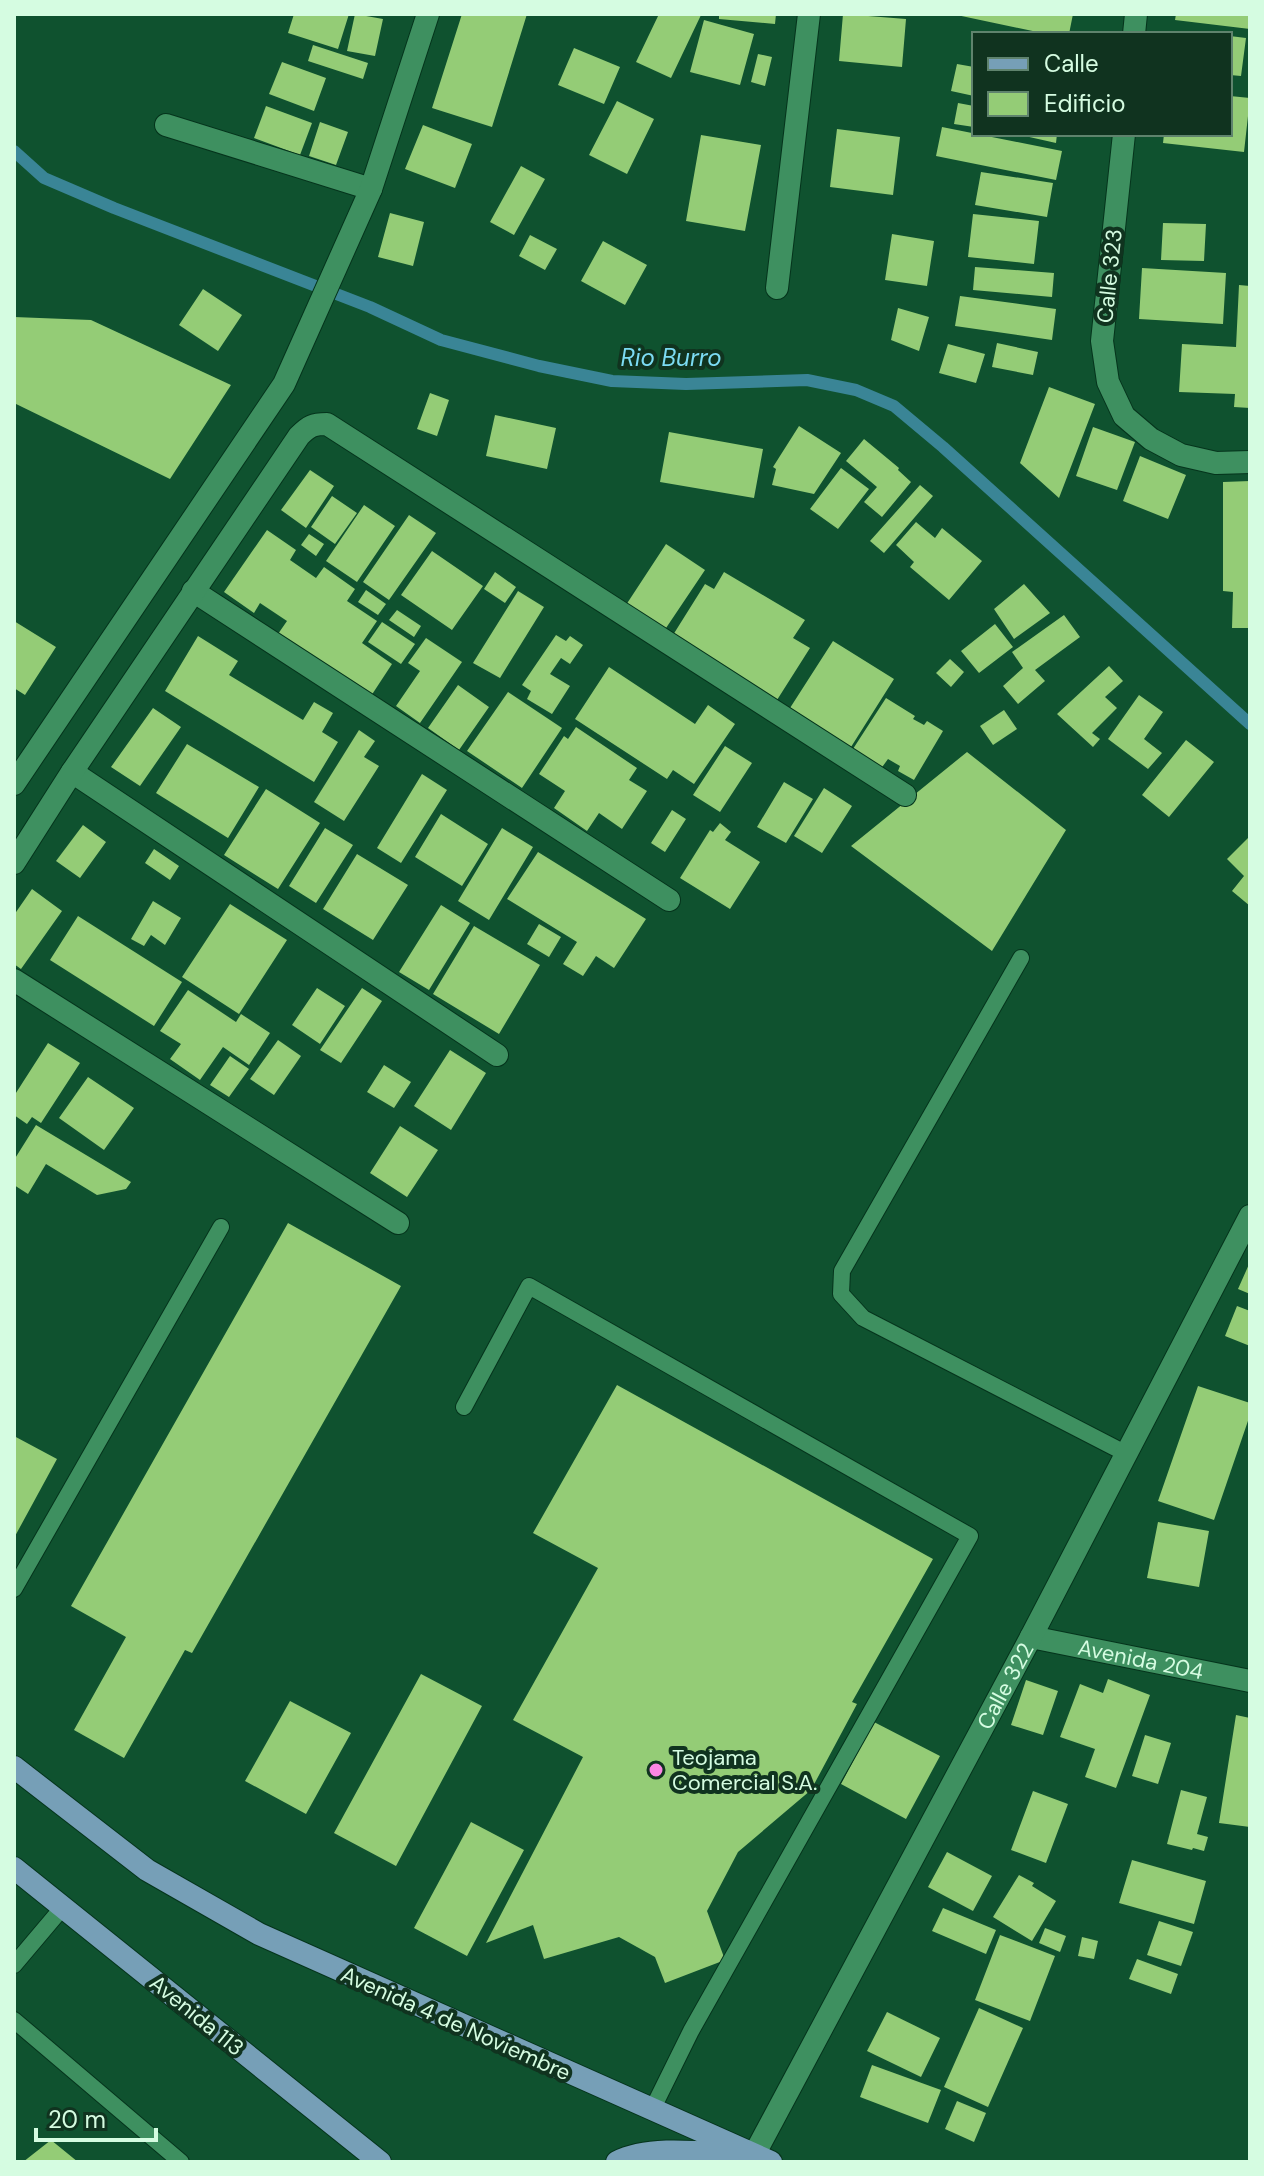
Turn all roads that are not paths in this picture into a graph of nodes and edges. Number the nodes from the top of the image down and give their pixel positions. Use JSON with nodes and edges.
{"nodes":[{"id":1,"x":428,"y":14,"type":"edge"},
{"id":2,"x":809,"y":14,"type":"edge"},
{"id":3,"x":166,"y":125,"type":"dead end"},
{"id":4,"x":1124,"y":136,"type":"edge"},
{"id":5,"x":371,"y":189,"type":"junction"},
{"id":6,"x":777,"y":288,"type":"dead end"},
{"id":7,"x":1250,"y":462,"type":"edge"},
{"id":8,"x":193,"y":591,"type":"junction"},
{"id":9,"x":72,"y":772,"type":"junction"},
{"id":10,"x":14,"y":784,"type":"edge"},
{"id":11,"x":905,"y":795,"type":"dead end"},
{"id":12,"x":14,"y":863,"type":"edge"},
{"id":13,"x":669,"y":900,"type":"dead end"},
{"id":14,"x":1021,"y":958,"type":"dead end"},
{"id":15,"x":14,"y":980,"type":"edge"},
{"id":16,"x":497,"y":1055,"type":"dead end"},
{"id":17,"x":1250,"y":1216,"type":"edge"},
{"id":18,"x":398,"y":1223,"type":"dead end"},
{"id":19,"x":221,"y":1227,"type":"dead end"},
{"id":20,"x":464,"y":1407,"type":"dead end"},
{"id":21,"x":1125,"y":1453,"type":"junction"},
{"id":22,"x":14,"y":1589,"type":"edge"},
{"id":23,"x":1031,"y":1637,"type":"junction"},
{"id":24,"x":1250,"y":1681,"type":"edge"},
{"id":25,"x":14,"y":1767,"type":"edge"},
{"id":26,"x":14,"y":1868,"type":"edge"},
{"id":27,"x":63,"y":1907,"type":"junction"},
{"id":28,"x":14,"y":1965,"type":"edge"},
{"id":29,"x":14,"y":2020,"type":"edge"},
{"id":30,"x":652,"y":2110,"type":"junction"},
{"id":31,"x":762,"y":2158,"type":"edge"},
{"id":32,"x":181,"y":2162,"type":"edge"},
{"id":33,"x":380,"y":2162,"type":"edge"},
{"id":34,"x":617,"y":2162,"type":"edge"}],
"edges":[{"from":1,"to":5,"type":"street"},
{"from":2,"to":6,"type":"street"},
{"from":3,"to":5,"type":"street"},
{"from":4,"to":7,"type":"street","name":"Calle 323"},
{"from":5,"to":10,"type":"street"},
{"from":8,"to":9,"type":"street"},
{"from":8,"to":11,"type":"street"},
{"from":8,"to":13,"type":"street"},
{"from":9,"to":12,"type":"street"},
{"from":9,"to":16,"type":"street"},
{"from":14,"to":21,"type":"lane"},
{"from":15,"to":18,"type":"street"},
{"from":17,"to":21,"type":"street","name":"Calle 322"},
{"from":19,"to":22,"type":"lane"},
{"from":20,"to":30,"type":"lane"},
{"from":21,"to":23,"type":"street","name":"Calle 322"},
{"from":23,"to":24,"type":"street","name":"Avenida 204"},
{"from":23,"to":31,"type":"street","name":"Calle 322"},
{"from":25,"to":30,"type":"main road","name":"Avenida 4 de Noviembre"},
{"from":26,"to":27,"type":"main road","name":"Avenida 113"},
{"from":27,"to":28,"type":"lane"},
{"from":27,"to":33,"type":"main road","name":"Avenida 113"},
{"from":29,"to":32,"type":"lane"},
{"from":30,"to":31,"type":"main road","name":"Avenida 4 de Noviembre"},
{"from":31,"to":34,"type":"main road"}]}
